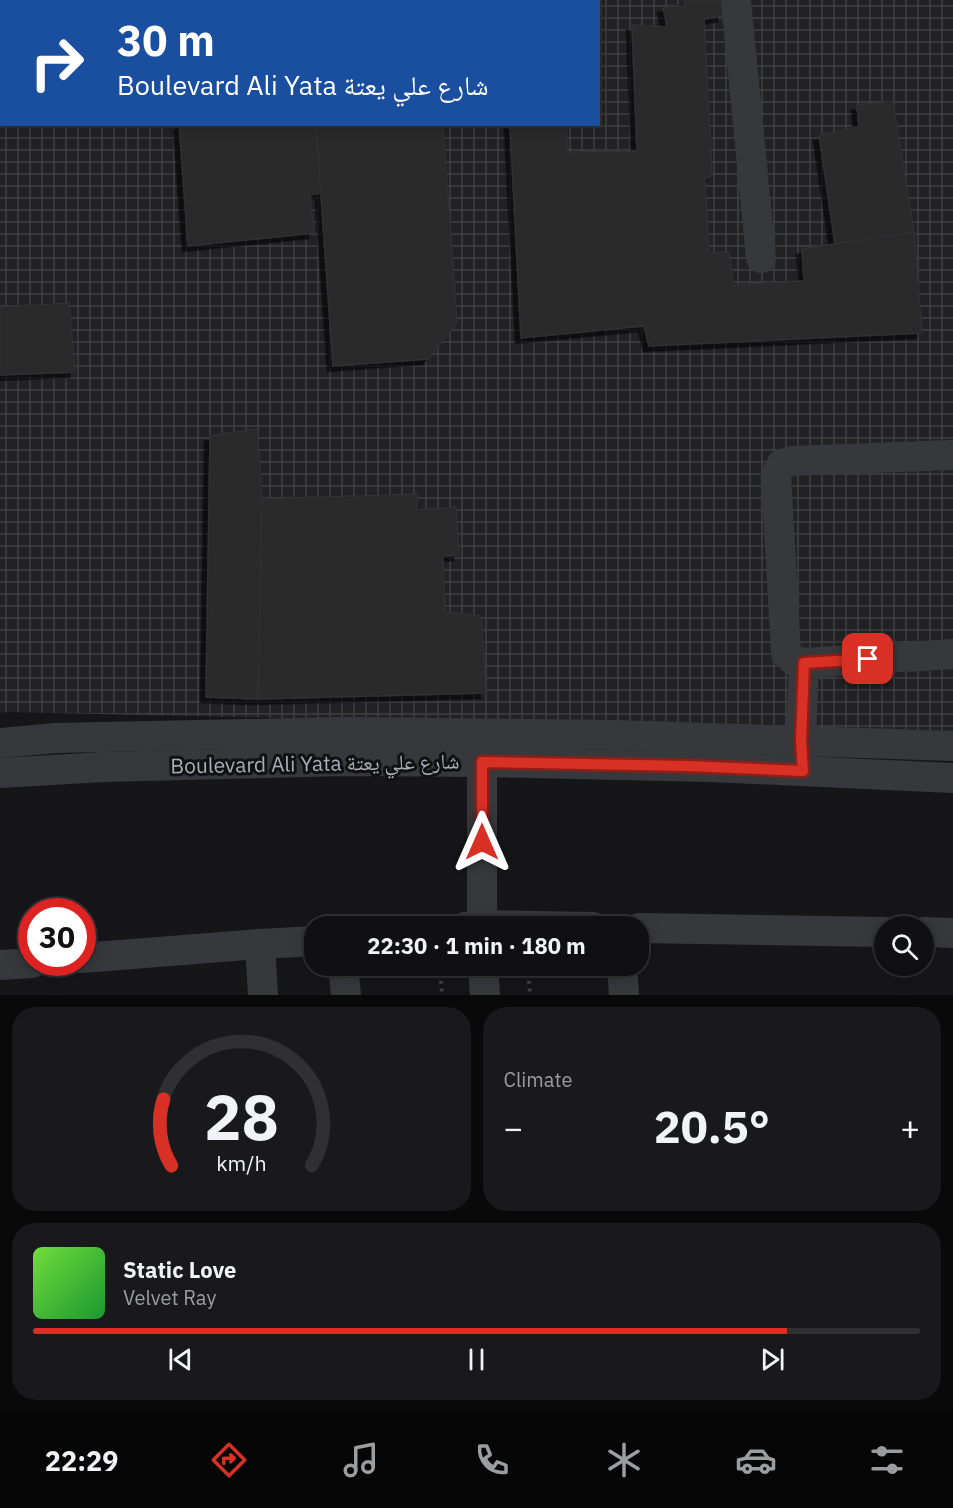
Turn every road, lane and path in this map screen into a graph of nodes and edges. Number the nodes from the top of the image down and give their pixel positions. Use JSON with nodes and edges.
{"nodes":[{"id":1,"x":736,"y":0,"type":"edge"},
{"id":2,"x":761,"y":258,"type":"dead end"},
{"id":3,"x":953,"y":455,"type":"edge"},
{"id":4,"x":953,"y":654,"type":"edge"},
{"id":5,"x":804,"y":663,"type":"junction"},
{"id":6,"x":801,"y":742,"type":"junction"},
{"id":7,"x":0,"y":743,"type":"edge"},
{"id":8,"x":953,"y":746,"type":"edge"},
{"id":9,"x":482,"y":762,"type":"junction"},
{"id":10,"x":803,"y":771,"type":"junction"},
{"id":11,"x":0,"y":773,"type":"edge"},
{"id":12,"x":953,"y":778,"type":"edge"},
{"id":13,"x":476,"y":916,"type":"edge"},
{"id":14,"x":649,"y":928,"type":"edge"},
{"id":15,"x":874,"y":932,"type":"edge"},
{"id":16,"x":934,"y":932,"type":"edge"},
{"id":17,"x":953,"y":933,"type":"edge"},
{"id":18,"x":304,"y":942,"type":"edge"},
{"id":19,"x":260,"y":944,"type":"junction"},
{"id":20,"x":96,"y":957,"type":"edge"},
{"id":21,"x":18,"y":964,"type":"edge"},
{"id":22,"x":0,"y":965,"type":"edge"},
{"id":23,"x":344,"y":976,"type":"edge"},
{"id":24,"x":441,"y":976,"type":"edge"},
{"id":25,"x":484,"y":976,"type":"edge"},
{"id":26,"x":529,"y":976,"type":"edge"},
{"id":27,"x":622,"y":976,"type":"edge"},
{"id":28,"x":264,"y":995,"type":"edge"},
{"id":29,"x":346,"y":995,"type":"edge"},
{"id":30,"x":442,"y":995,"type":"edge"},
{"id":31,"x":485,"y":995,"type":"edge"},
{"id":32,"x":530,"y":995,"type":"edge"},
{"id":33,"x":624,"y":995,"type":"edge"}],
"edges":[{"from":1,"to":2,"type":"street"},
{"from":3,"to":5,"type":"street"},
{"from":4,"to":5,"type":"street"},
{"from":5,"to":6,"type":"street"},
{"from":6,"to":7,"type":"street","name":"Boulevard Ali Yata شارع علي يعتة"},
{"from":6,"to":8,"type":"street","name":"Boulevard Ali Yata شارع علي يعتة"},
{"from":6,"to":10,"type":"street"},
{"from":9,"to":10,"type":"street","name":"Boulevard Ali Yata شارع علي يعتة"},
{"from":9,"to":11,"type":"street","name":"Boulevard Ali Yata شارع علي يعتة"},
{"from":9,"to":13,"type":"street"},
{"from":10,"to":12,"type":"street","name":"Boulevard Ali Yata شارع علي يعتة"},
{"from":14,"to":15,"type":"street"},
{"from":16,"to":17,"type":"street"},
{"from":18,"to":19,"type":"street"},
{"from":19,"to":20,"type":"street"},
{"from":19,"to":28,"type":"street"},
{"from":21,"to":22,"type":"street"},
{"from":23,"to":29,"type":"street"},
{"from":24,"to":30,"type":"path"},
{"from":25,"to":31,"type":"street"},
{"from":26,"to":32,"type":"path"},
{"from":27,"to":33,"type":"street"}]}
